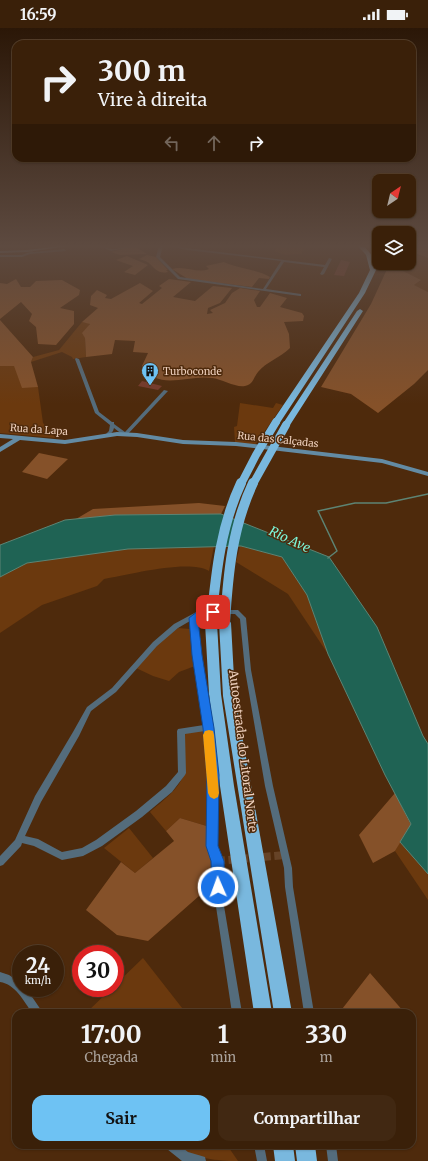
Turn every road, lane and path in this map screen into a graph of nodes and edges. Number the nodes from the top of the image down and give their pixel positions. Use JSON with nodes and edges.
{"nodes":[{"id":1,"x":359,"y":299,"type":"edge"},
{"id":2,"x":364,"y":305,"type":"dead end"},
{"id":3,"x":77,"y":359,"type":"dead end"},
{"id":4,"x":166,"y":391,"type":"dead end"},
{"id":5,"x":112,"y":423,"type":"junction"},
{"id":6,"x":281,"y":424,"type":"junction"},
{"id":7,"x":125,"y":434,"type":"junction"},
{"id":8,"x":107,"y":435,"type":"junction"},
{"id":9,"x":0,"y":436,"type":"edge"},
{"id":10,"x":20,"y":438,"type":"junction"},
{"id":11,"x":0,"y":450,"type":"edge"},
{"id":12,"x":428,"y":474,"type":"edge"},
{"id":13,"x":193,"y":618,"type":"junction"},
{"id":14,"x":218,"y":623,"type":"junction"},
{"id":15,"x":208,"y":728,"type":"junction"},
{"id":16,"x":20,"y":839,"type":"junction"},
{"id":17,"x":0,"y":862,"type":"edge"},
{"id":18,"x":0,"y":977,"type":"edge"},
{"id":19,"x":35,"y":1009,"type":"edge"},
{"id":20,"x":236,"y":1009,"type":"edge"},
{"id":21,"x":263,"y":1009,"type":"edge"},
{"id":22,"x":282,"y":1009,"type":"edge"},
{"id":23,"x":308,"y":1009,"type":"edge"},
{"id":24,"x":176,"y":1149,"type":"edge"},
{"id":25,"x":260,"y":1149,"type":"edge"},
{"id":26,"x":284,"y":1149,"type":"edge"},
{"id":27,"x":306,"y":1149,"type":"edge"},
{"id":28,"x":331,"y":1149,"type":"edge"},
{"id":29,"x":201,"y":1161,"type":"edge"},
{"id":30,"x":262,"y":1161,"type":"edge"},
{"id":31,"x":285,"y":1161,"type":"edge"},
{"id":32,"x":307,"y":1161,"type":"edge"},
{"id":33,"x":333,"y":1161,"type":"edge"}],
"edges":[{"from":1,"to":6,"type":"highway","name":"Autoestrada do Litoral Norte"},
{"from":2,"to":6,"type":"highway","name":"Autoestrada do Litoral Norte"},
{"from":3,"to":5,"type":"street"},
{"from":4,"to":7,"type":"street"},
{"from":5,"to":7,"type":"street"},
{"from":5,"to":8,"type":"street"},
{"from":6,"to":14,"type":"highway","name":"Autoestrada do Litoral Norte","bridge":true},
{"from":6,"to":14,"type":"highway","name":"Autoestrada do Litoral Norte","bridge":true},
{"from":7,"to":8,"type":"main road","name":"Rua da Lapa"},
{"from":7,"to":12,"type":"main road","name":"Rua das Calçadas"},
{"from":8,"to":10,"type":"main road","name":"Rua da Lapa"},
{"from":9,"to":10,"type":"main road","name":"Rua da Lapa"},
{"from":10,"to":11,"type":"main road"},
{"from":13,"to":15,"type":"street"},
{"from":13,"to":16,"type":"street"},
{"from":13,"to":23,"type":"street"},
{"from":14,"to":21,"type":"highway","name":"Autoestrada do Litoral Norte"},
{"from":14,"to":22,"type":"highway","name":"Autoestrada do Litoral Norte"},
{"from":15,"to":16,"type":"street"},
{"from":15,"to":20,"type":"street"},
{"from":16,"to":17,"type":"street"},
{"from":18,"to":19,"type":"street"},
{"from":24,"to":29,"type":"street"},
{"from":25,"to":30,"type":"street"},
{"from":26,"to":31,"type":"highway"},
{"from":27,"to":32,"type":"highway"},
{"from":28,"to":33,"type":"street"}]}
